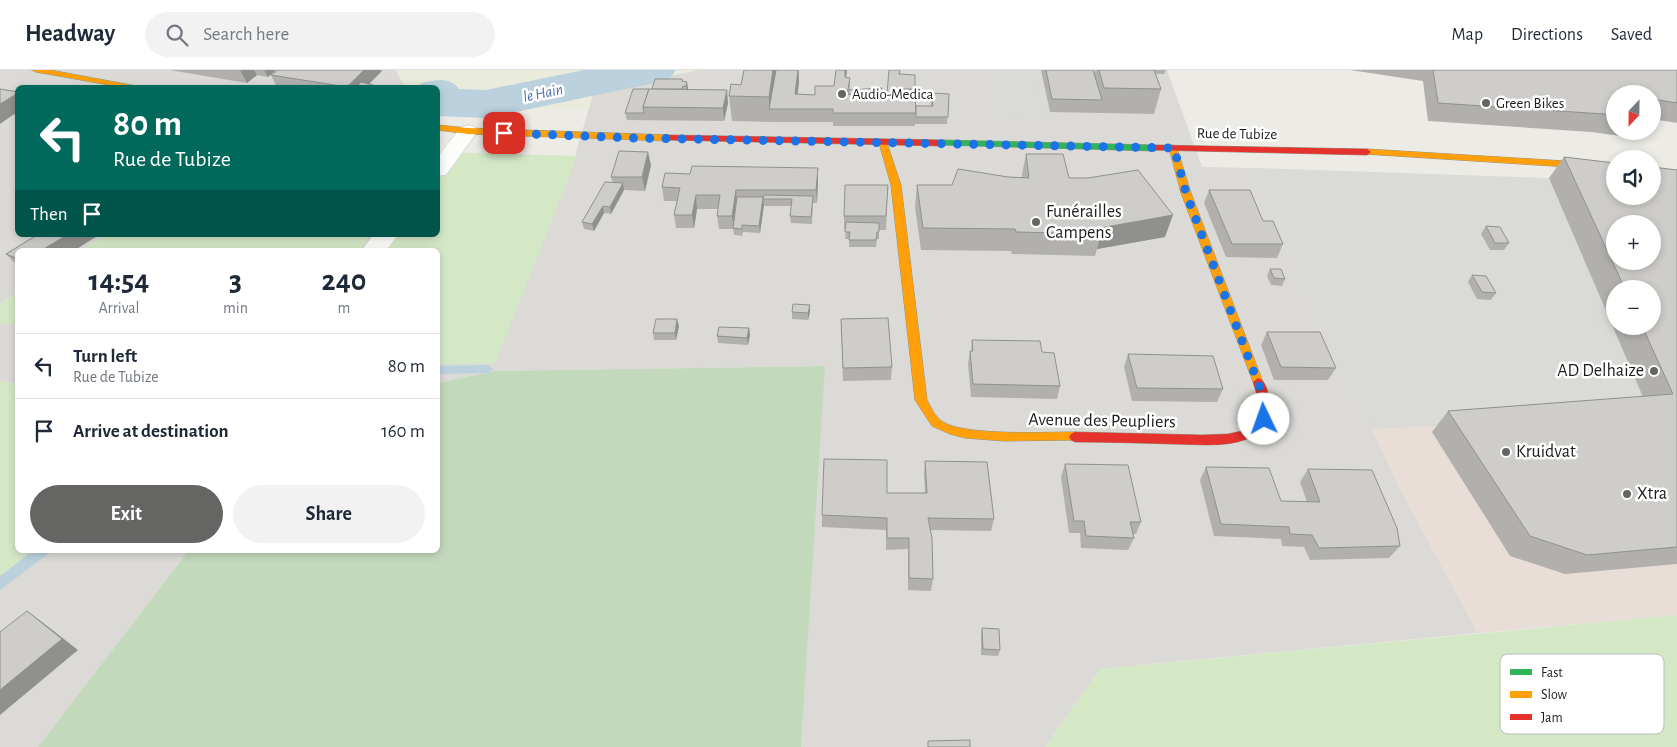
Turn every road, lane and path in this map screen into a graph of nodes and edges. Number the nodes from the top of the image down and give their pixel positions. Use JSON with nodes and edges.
{"nodes":[{"id":1,"x":36,"y":70,"type":"edge"},
{"id":2,"x":125,"y":85,"type":"edge"},
{"id":3,"x":440,"y":128,"type":"edge"},
{"id":4,"x":468,"y":131,"type":"junction"},
{"id":5,"x":883,"y":143,"type":"junction"},
{"id":6,"x":1174,"y":148,"type":"junction"},
{"id":7,"x":1606,"y":166,"type":"edge"},
{"id":8,"x":440,"y":167,"type":"edge"},
{"id":9,"x":384,"y":237,"type":"edge"},
{"id":10,"x":376,"y":248,"type":"edge"}],
"edges":[{"from":1,"to":2,"type":"main road"},
{"from":3,"to":4,"type":"main road","name":"Rue de Tubize"},
{"from":4,"to":5,"type":"main road","name":"Rue de Tubize"},
{"from":4,"to":8,"type":"street"},
{"from":5,"to":6,"type":"main road","name":"Rue de Tubize"},
{"from":5,"to":6,"type":"main road","name":"Avenue des Peupliers"},
{"from":6,"to":7,"type":"main road","name":"Rue de Tubize"},
{"from":9,"to":10,"type":"street"}]}
